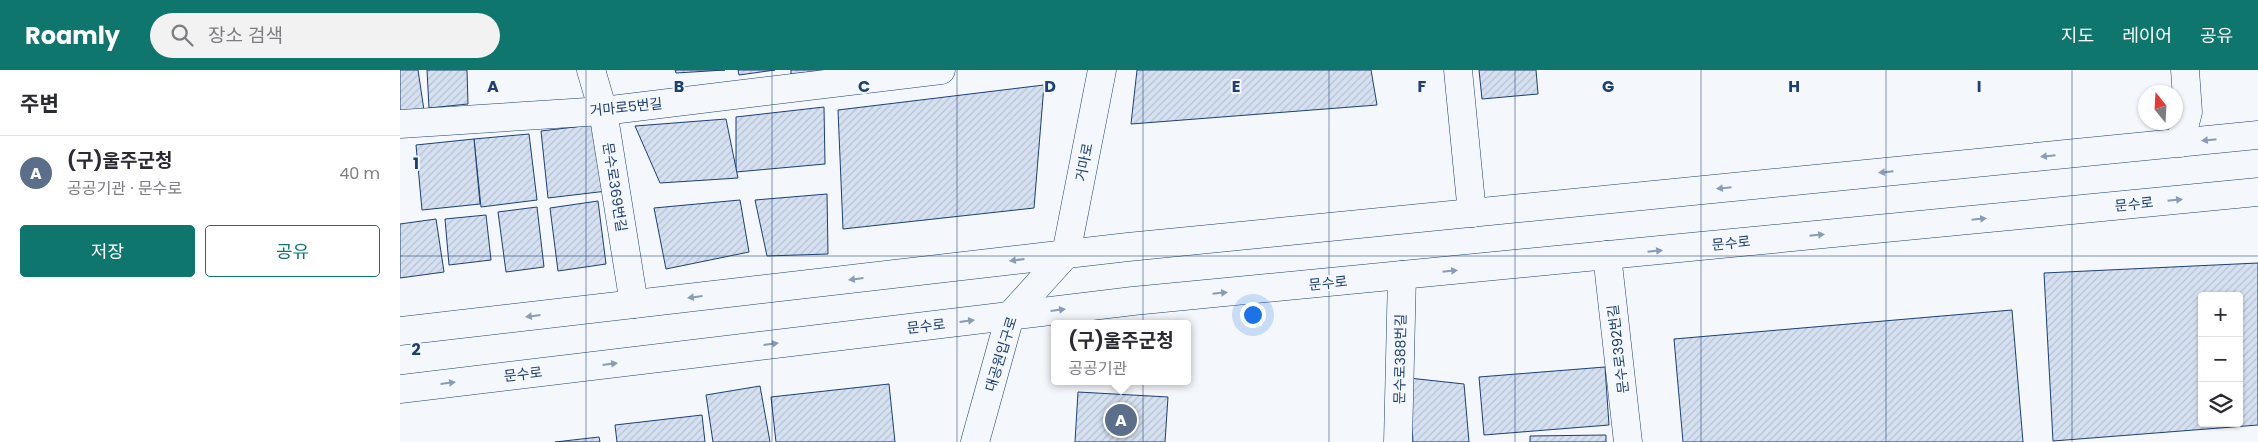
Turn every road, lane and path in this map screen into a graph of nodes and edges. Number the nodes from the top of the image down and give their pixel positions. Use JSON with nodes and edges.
{"nodes":[{"id":1,"x":591,"y":70,"type":"edge"},
{"id":2,"x":941,"y":70,"type":"edge"},
{"id":3,"x":1102,"y":70,"type":"edge"},
{"id":4,"x":1458,"y":70,"type":"edge"},
{"id":5,"x":2185,"y":70,"type":"edge"},
{"id":6,"x":602,"y":111,"type":"junction"},
{"id":7,"x":400,"y":124,"type":"edge"},
{"id":8,"x":2258,"y":136,"type":"edge"},
{"id":9,"x":2180,"y":143,"type":"junction"},
{"id":10,"x":2258,"y":192,"type":"edge"},
{"id":11,"x":1472,"y":213,"type":"junction"},
{"id":12,"x":1066,"y":254,"type":"junction"},
{"id":13,"x":1607,"y":255,"type":"junction"},
{"id":14,"x":1402,"y":275,"type":"junction"},
{"id":15,"x":634,"y":304,"type":"junction"},
{"id":16,"x":1010,"y":316,"type":"junction"},
{"id":17,"x":400,"y":331,"type":"edge"},
{"id":18,"x":400,"y":389,"type":"edge"},
{"id":19,"x":975,"y":442,"type":"edge"},
{"id":20,"x":1398,"y":442,"type":"edge"},
{"id":21,"x":1628,"y":442,"type":"edge"}],
"edges":[{"from":1,"to":6,"type":"main road","name":"문수로369번길"},
{"from":2,"to":6,"type":"main road","name":"거마로5번길"},
{"from":3,"to":12,"type":"main road","name":"거마로"},
{"from":4,"to":11,"type":"main road"},
{"from":5,"to":9,"type":"main road"},
{"from":6,"to":7,"type":"main road","name":"거마로5번길"},
{"from":6,"to":15,"type":"main road","name":"문수로369번길"},
{"from":8,"to":9,"type":"main road","one_way":true},
{"from":9,"to":11,"type":"main road","one_way":true},
{"from":13,"to":10,"type":"main road","name":"문수로","one_way":true},
{"from":11,"to":12,"type":"main road"},
{"from":12,"to":15,"type":"main road","one_way":true},
{"from":12,"to":16,"type":"main road","name":"대공원입구로"},
{"from":14,"to":13,"type":"main road","name":"문수로","one_way":true},
{"from":13,"to":21,"type":"main road","name":"문수로392번길"},
{"from":16,"to":14,"type":"main road","name":"문수로","one_way":true},
{"from":14,"to":20,"type":"main road","name":"문수로388번길"},
{"from":15,"to":17,"type":"main road","one_way":true},
{"from":18,"to":16,"type":"main road","name":"문수로","one_way":true},
{"from":16,"to":19,"type":"main road","name":"대공원입구로"}]}
